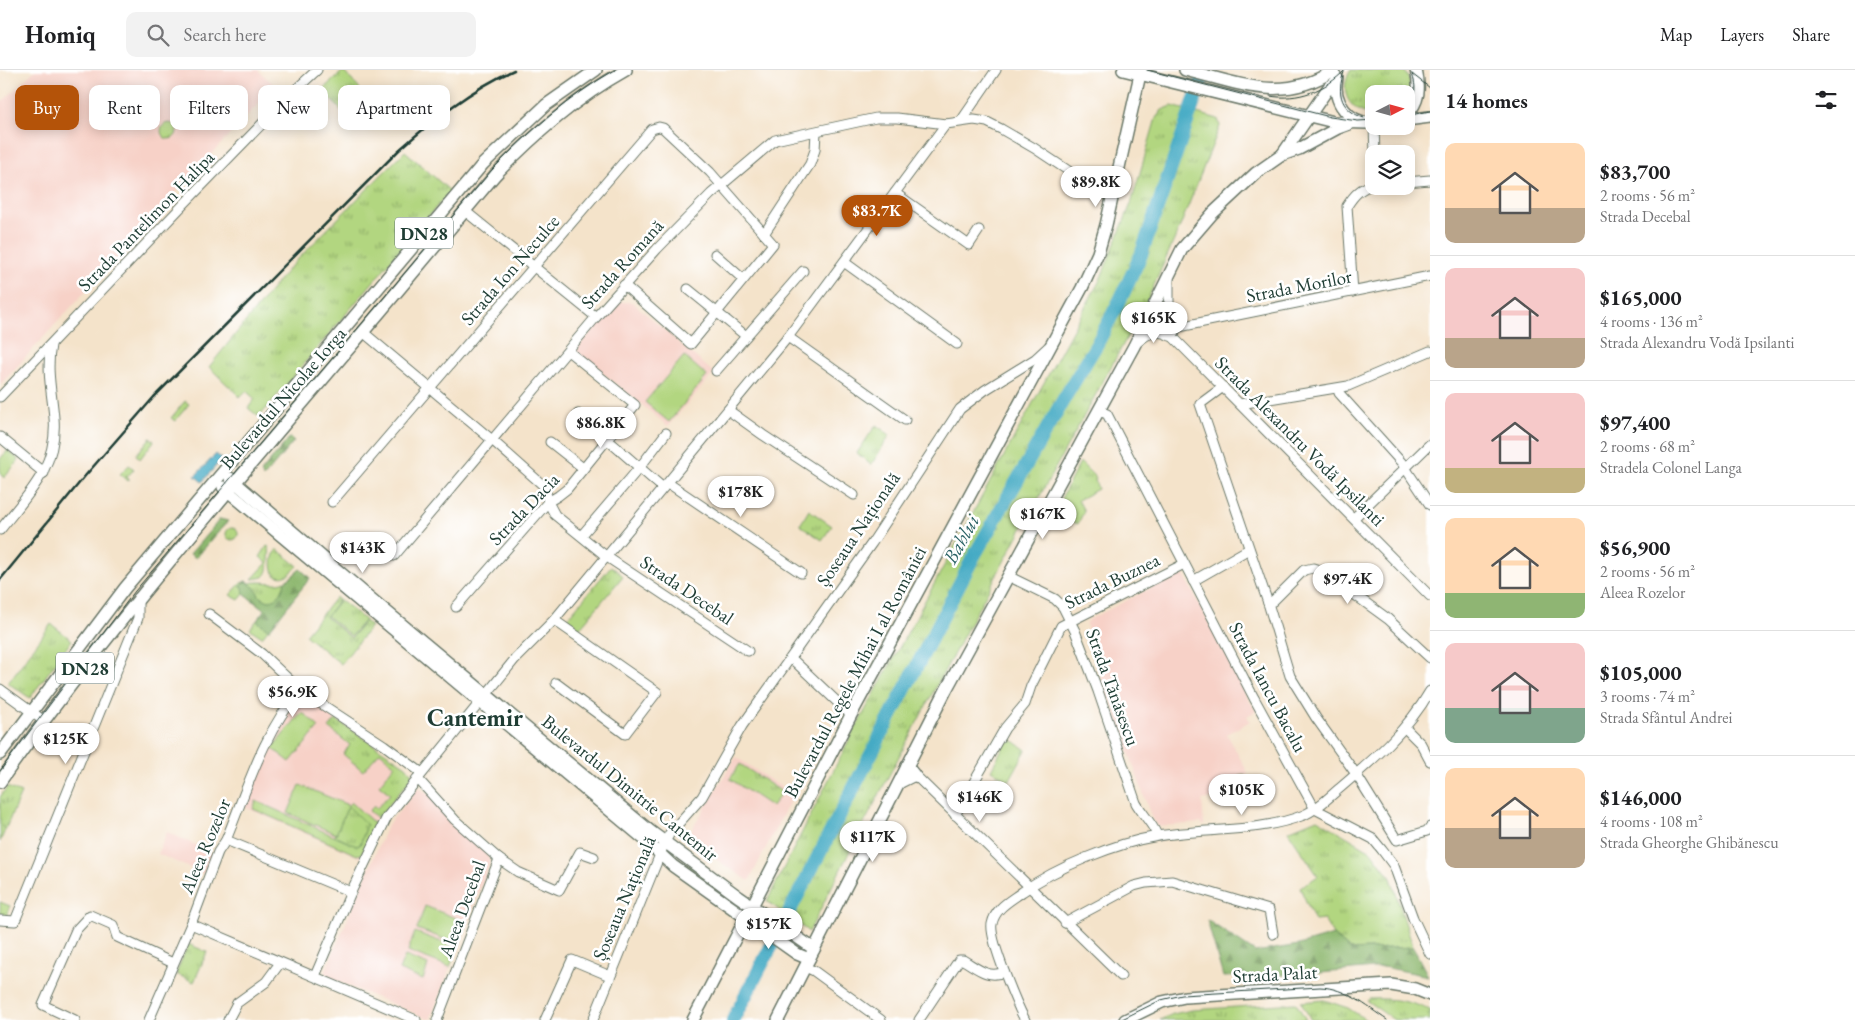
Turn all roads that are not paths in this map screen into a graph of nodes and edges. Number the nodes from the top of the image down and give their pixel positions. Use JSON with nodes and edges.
{"nodes":[{"id":1,"x":317,"y":70,"type":"edge"},
{"id":2,"x":596,"y":70,"type":"edge"},
{"id":3,"x":626,"y":70,"type":"edge"},
{"id":4,"x":996,"y":70,"type":"edge"},
{"id":5,"x":1123,"y":70,"type":"edge"},
{"id":6,"x":1185,"y":70,"type":"edge"},
{"id":7,"x":1334,"y":70,"type":"edge"},
{"id":8,"x":1340,"y":70,"type":"edge"},
{"id":9,"x":1417,"y":70,"type":"edge"},
{"id":10,"x":1141,"y":72,"type":"edge"},
{"id":11,"x":1430,"y":79,"type":"edge"},
{"id":12,"x":1336,"y":82,"type":"junction"},
{"id":13,"x":1415,"y":105,"type":"edge"},
{"id":14,"x":1286,"y":111,"type":"junction"},
{"id":15,"x":1308,"y":116,"type":"junction"},
{"id":16,"x":1430,"y":117,"type":"edge"},
{"id":17,"x":1415,"y":119,"type":"edge"},
{"id":18,"x":961,"y":121,"type":"junction"},
{"id":19,"x":1365,"y":122,"type":"edge"},
{"id":20,"x":946,"y":124,"type":"junction"},
{"id":21,"x":1348,"y":124,"type":"junction"},
{"id":22,"x":1365,"y":124,"type":"edge"},
{"id":23,"x":816,"y":132,"type":"junction"},
{"id":24,"x":1297,"y":136,"type":"junction"},
{"id":25,"x":1282,"y":155,"type":"junction"},
{"id":26,"x":1430,"y":180,"type":"edge"},
{"id":27,"x":1415,"y":181,"type":"edge"},
{"id":28,"x":721,"y":185,"type":"junction"},
{"id":29,"x":1365,"y":187,"type":"edge"},
{"id":30,"x":895,"y":193,"type":"junction"},
{"id":31,"x":1112,"y":196,"type":"junction"},
{"id":32,"x":465,"y":211,"type":"junction"},
{"id":33,"x":979,"y":230,"type":"dead end"},
{"id":34,"x":764,"y":234,"type":"junction"},
{"id":35,"x":715,"y":254,"type":"dead end"},
{"id":36,"x":844,"y":262,"type":"junction"},
{"id":37,"x":534,"y":266,"type":"junction"},
{"id":38,"x":803,"y":271,"type":"dead end"},
{"id":39,"x":1170,"y":274,"type":"junction"},
{"id":40,"x":1430,"y":276,"type":"edge"},
{"id":41,"x":744,"y":279,"type":"junction"},
{"id":42,"x":624,"y":285,"type":"junction"},
{"id":43,"x":688,"y":289,"type":"dead end"},
{"id":44,"x":1354,"y":292,"type":"junction"},
{"id":45,"x":1156,"y":302,"type":"junction"},
{"id":46,"x":717,"y":312,"type":"junction"},
{"id":47,"x":596,"y":317,"type":"junction"},
{"id":48,"x":363,"y":332,"type":"junction"},
{"id":49,"x":746,"y":336,"type":"junction"},
{"id":50,"x":1176,"y":336,"type":"junction"},
{"id":51,"x":788,"y":337,"type":"junction"},
{"id":52,"x":1052,"y":343,"type":"junction"},
{"id":53,"x":957,"y":344,"type":"dead end"},
{"id":54,"x":51,"y":345,"type":"junction"},
{"id":55,"x":1134,"y":346,"type":"junction"},
{"id":56,"x":568,"y":351,"type":"junction"},
{"id":57,"x":1430,"y":351,"type":"edge"},
{"id":58,"x":716,"y":371,"type":"dead end"},
{"id":59,"x":1223,"y":386,"type":"junction"},
{"id":60,"x":430,"y":388,"type":"junction"},
{"id":61,"x":1338,"y":389,"type":"junction"},
{"id":62,"x":0,"y":397,"type":"edge"},
{"id":63,"x":1240,"y":404,"type":"junction"},
{"id":64,"x":728,"y":410,"type":"junction"},
{"id":65,"x":1099,"y":410,"type":"junction"},
{"id":66,"x":578,"y":414,"type":"dead end"},
{"id":67,"x":905,"y":420,"type":"dead end"},
{"id":68,"x":666,"y":433,"type":"dead end"},
{"id":69,"x":0,"y":437,"type":"edge"},
{"id":70,"x":608,"y":439,"type":"junction"},
{"id":71,"x":492,"y":440,"type":"junction"},
{"id":72,"x":550,"y":442,"type":"dead end"},
{"id":73,"x":1430,"y":444,"type":"edge"},
{"id":74,"x":640,"y":467,"type":"junction"},
{"id":75,"x":583,"y":468,"type":"junction"},
{"id":76,"x":1406,"y":468,"type":"junction"},
{"id":77,"x":44,"y":473,"type":"junction"},
{"id":78,"x":220,"y":476,"type":"junction"},
{"id":79,"x":666,"y":485,"type":"junction"},
{"id":80,"x":231,"y":486,"type":"junction"},
{"id":81,"x":854,"y":495,"type":"dead end"},
{"id":82,"x":332,"y":502,"type":"dead end"},
{"id":83,"x":548,"y":502,"type":"junction"},
{"id":84,"x":1430,"y":505,"type":"edge"},
{"id":85,"x":1354,"y":518,"type":"junction"},
{"id":86,"x":0,"y":530,"type":"edge"},
{"id":87,"x":582,"y":535,"type":"junction"},
{"id":88,"x":1249,"y":549,"type":"junction"},
{"id":89,"x":394,"y":556,"type":"dead end"},
{"id":90,"x":607,"y":557,"type":"junction"},
{"id":91,"x":1184,"y":564,"type":"junction"},
{"id":92,"x":801,"y":573,"type":"dead end"},
{"id":93,"x":1008,"y":576,"type":"junction"},
{"id":94,"x":1193,"y":581,"type":"junction"},
{"id":95,"x":1430,"y":596,"type":"edge"},
{"id":96,"x":138,"y":598,"type":"junction"},
{"id":97,"x":1268,"y":603,"type":"junction"},
{"id":98,"x":456,"y":607,"type":"dead end"},
{"id":99,"x":209,"y":614,"type":"dead end"},
{"id":100,"x":554,"y":620,"type":"junction"},
{"id":101,"x":1070,"y":620,"type":"junction"},
{"id":102,"x":748,"y":651,"type":"dead end"},
{"id":103,"x":791,"y":658,"type":"junction"},
{"id":104,"x":1430,"y":658,"type":"edge"},
{"id":105,"x":556,"y":683,"type":"dead end"},
{"id":106,"x":0,"y":689,"type":"edge"},
{"id":107,"x":300,"y":690,"type":"junction"},
{"id":108,"x":1430,"y":691,"type":"edge"},
{"id":109,"x":483,"y":699,"type":"junction"},
{"id":110,"x":30,"y":712,"type":"junction"},
{"id":111,"x":851,"y":715,"type":"junction"},
{"id":112,"x":44,"y":721,"type":"junction"},
{"id":113,"x":1404,"y":728,"type":"junction"},
{"id":114,"x":0,"y":754,"type":"edge"},
{"id":115,"x":1430,"y":761,"type":"edge"},
{"id":116,"x":907,"y":766,"type":"junction"},
{"id":117,"x":1356,"y":774,"type":"junction"},
{"id":118,"x":420,"y":775,"type":"junction"},
{"id":119,"x":915,"y":776,"type":"junction"},
{"id":120,"x":0,"y":782,"type":"edge"},
{"id":121,"x":899,"y":784,"type":"junction"},
{"id":122,"x":1314,"y":809,"type":"junction"},
{"id":123,"x":956,"y":815,"type":"junction"},
{"id":124,"x":1430,"y":827,"type":"edge"},
{"id":125,"x":1157,"y":836,"type":"junction"},
{"id":126,"x":226,"y":840,"type":"junction"},
{"id":127,"x":1397,"y":840,"type":"junction"},
{"id":128,"x":665,"y":842,"type":"junction"},
{"id":129,"x":1382,"y":850,"type":"junction"},
{"id":130,"x":660,"y":854,"type":"junction"},
{"id":131,"x":594,"y":857,"type":"dead end"},
{"id":132,"x":499,"y":859,"type":"junction"},
{"id":133,"x":1029,"y":887,"type":"junction"},
{"id":134,"x":351,"y":892,"type":"junction"},
{"id":135,"x":751,"y":905,"type":"junction"},
{"id":136,"x":745,"y":917,"type":"junction"},
{"id":137,"x":0,"y":920,"type":"edge"},
{"id":138,"x":1066,"y":922,"type":"junction"},
{"id":139,"x":191,"y":924,"type":"junction"},
{"id":140,"x":1273,"y":934,"type":"dead end"},
{"id":141,"x":1430,"y":954,"type":"edge"},
{"id":142,"x":810,"y":959,"type":"junction"},
{"id":143,"x":280,"y":962,"type":"junction"},
{"id":144,"x":173,"y":963,"type":"junction"},
{"id":145,"x":1004,"y":972,"type":"junction"},
{"id":146,"x":315,"y":976,"type":"junction"},
{"id":147,"x":610,"y":976,"type":"junction"},
{"id":148,"x":1121,"y":976,"type":"dead end"},
{"id":149,"x":1430,"y":995,"type":"edge"},
{"id":150,"x":393,"y":1010,"type":"junction"},
{"id":151,"x":75,"y":1020,"type":"edge"},
{"id":152,"x":149,"y":1020,"type":"edge"},
{"id":153,"x":228,"y":1020,"type":"edge"},
{"id":154,"x":388,"y":1020,"type":"edge"},
{"id":155,"x":416,"y":1020,"type":"edge"},
{"id":156,"x":437,"y":1020,"type":"edge"},
{"id":157,"x":545,"y":1020,"type":"edge"},
{"id":158,"x":593,"y":1020,"type":"edge"},
{"id":159,"x":693,"y":1020,"type":"edge"},
{"id":160,"x":778,"y":1020,"type":"edge"},
{"id":161,"x":881,"y":1020,"type":"edge"},
{"id":162,"x":918,"y":1020,"type":"edge"},
{"id":163,"x":1025,"y":1020,"type":"edge"},
{"id":164,"x":1125,"y":1020,"type":"edge"}],
"edges":[{"from":1,"to":54,"type":"street","name":"Strada Pantelimon Halipa"},
{"from":2,"to":78,"type":"main road","name":"Bulevardul Nicolae Iorga","number":"DN28"},
{"from":3,"to":32,"type":"main road","name":"Bulevardul Nicolae Iorga","number":"DN28"},
{"from":4,"to":18,"type":"street"},
{"from":5,"to":10,"type":"main road"},
{"from":6,"to":7,"type":"main road"},
{"from":8,"to":12,"type":"main road"},
{"from":9,"to":11,"type":"main road"},
{"from":9,"to":13,"type":"main road"},
{"from":10,"to":14,"type":"main road"},
{"from":10,"to":31,"type":"main road","name":"Șoseaua Națională"},
{"from":12,"to":15,"type":"main road"},
{"from":12,"to":19,"type":"main road"},
{"from":14,"to":15,"type":"main road"},
{"from":14,"to":24,"type":"main road"},
{"from":15,"to":21,"type":"main road"},
{"from":15,"to":24,"type":"main road"},
{"from":16,"to":17,"type":"main road"},
{"from":18,"to":20,"type":"street"},
{"from":18,"to":31,"type":"street"},
{"from":20,"to":23,"type":"street","name":"Strada Romană"},
{"from":20,"to":30,"type":"street"},
{"from":21,"to":22,"type":"main road"},
{"from":21,"to":25,"type":"main road"},
{"from":23,"to":28,"type":"street","name":"Strada Romană"},
{"from":23,"to":34,"type":"street"},
{"from":24,"to":25,"type":"main road"},
{"from":25,"to":39,"type":"main road"},
{"from":26,"to":27,"type":"street"},
{"from":28,"to":34,"type":"street"},
{"from":28,"to":37,"type":"street","name":"Strada Ion Neculce"},
{"from":28,"to":42,"type":"street","name":"Strada Romană"},
{"from":29,"to":44,"type":"street"},
{"from":30,"to":33,"type":"street"},
{"from":30,"to":36,"type":"street"},
{"from":31,"to":52,"type":"main road","name":"Șoseaua Națională"},
{"from":32,"to":37,"type":"street"},
{"from":32,"to":48,"type":"main road","name":"Bulevardul Nicolae Iorga","number":"DN28"},
{"from":34,"to":41,"type":"street"},
{"from":35,"to":41,"type":"street"},
{"from":36,"to":51,"type":"street"},
{"from":36,"to":53,"type":"street"},
{"from":37,"to":47,"type":"street"},
{"from":37,"to":60,"type":"street","name":"Strada Ion Neculce"},
{"from":38,"to":49,"type":"street"},
{"from":39,"to":45,"type":"main road"},
{"from":39,"to":50,"type":"street"},
{"from":40,"to":44,"type":"street","name":"Strada Morilor"},
{"from":41,"to":46,"type":"street"},
{"from":42,"to":46,"type":"street"},
{"from":42,"to":47,"type":"street","name":"Strada Romană"},
{"from":43,"to":46,"type":"street"},
{"from":44,"to":50,"type":"street","name":"Strada Morilor"},
{"from":45,"to":50,"type":"street","name":"Strada Alexandru Vodă Ipsilanti"},
{"from":45,"to":55,"type":"main road"},
{"from":46,"to":49,"type":"street"},
{"from":47,"to":56,"type":"street","name":"Strada Romană"},
{"from":48,"to":60,"type":"street","name":"Strada Decebal"},
{"from":48,"to":80,"type":"main road","name":"Bulevardul Nicolae Iorga","number":"DN28"},
{"from":49,"to":58,"type":"street"},
{"from":50,"to":55,"type":"street"},
{"from":50,"to":59,"type":"street","name":"Strada Alexandru Vodă Ipsilanti"},
{"from":51,"to":64,"type":"street"},
{"from":51,"to":67,"type":"street"},
{"from":52,"to":103,"type":"street","name":"Șoseaua Națională"},
{"from":52,"to":111,"type":"main road","name":"Bulevardul Regele Mihai I al României"},
{"from":54,"to":62,"type":"street","name":"Strada Pantelimon Halipa"},
{"from":54,"to":77,"type":"street"},
{"from":55,"to":65,"type":"main road"},
{"from":56,"to":70,"type":"street","name":"Strada Dacia"},
{"from":56,"to":71,"type":"street","name":"Strada Romană"},
{"from":57,"to":61,"type":"street"},
{"from":59,"to":63,"type":"street","name":"Strada Alexandru Vodă Ipsilanti"},
{"from":59,"to":88,"type":"street"},
{"from":60,"to":71,"type":"street","name":"Strada Decebal"},
{"from":60,"to":82,"type":"street","name":"Strada Ion Neculce"},
{"from":61,"to":63,"type":"street"},
{"from":61,"to":76,"type":"street"},
{"from":63,"to":85,"type":"street","name":"Strada Alexandru Vodă Ipsilanti"},
{"from":64,"to":79,"type":"street"},
{"from":64,"to":81,"type":"street"},
{"from":65,"to":91,"type":"street","name":"Strada Iancu Bacalu"},
{"from":65,"to":93,"type":"main road"},
{"from":66,"to":70,"type":"street"},
{"from":68,"to":74,"type":"street"},
{"from":69,"to":77,"type":"street"},
{"from":70,"to":74,"type":"street"},
{"from":70,"to":75,"type":"street","name":"Strada Dacia"},
{"from":71,"to":83,"type":"street","name":"Strada Decebal"},
{"from":71,"to":89,"type":"street","name":"Strada Romană"},
{"from":72,"to":75,"type":"street"},
{"from":73,"to":76,"type":"street"},
{"from":74,"to":79,"type":"street"},
{"from":74,"to":87,"type":"street"},
{"from":75,"to":83,"type":"street","name":"Strada Dacia"},
{"from":76,"to":84,"type":"street"},
{"from":76,"to":85,"type":"street"},
{"from":77,"to":86,"type":"street"},
{"from":78,"to":80,"type":"main road","name":"Bulevardul Dimitrie Cantemir"},
{"from":78,"to":110,"type":"main road","name":"Bulevardul Nicolae Iorga","number":"DN28"},
{"from":79,"to":90,"type":"street"},
{"from":79,"to":92,"type":"street"},
{"from":80,"to":96,"type":"main road","name":"Bulevardul Nicolae Iorga","number":"DN28"},
{"from":80,"to":109,"type":"main road","name":"Bulevardul Dimitrie Cantemir"},
{"from":83,"to":87,"type":"street","name":"Strada Decebal"},
{"from":83,"to":98,"type":"street","name":"Strada Dacia"},
{"from":85,"to":95,"type":"street","name":"Strada Alexandru Vodă Ipsilanti"},
{"from":87,"to":90,"type":"street","name":"Strada Decebal"},
{"from":88,"to":94,"type":"street"},
{"from":88,"to":97,"type":"street"},
{"from":90,"to":100,"type":"street"},
{"from":90,"to":102,"type":"street","name":"Strada Decebal"},
{"from":91,"to":94,"type":"street","name":"Strada Iancu Bacalu"},
{"from":91,"to":101,"type":"street","name":"Strada Buznea"},
{"from":93,"to":101,"type":"street","name":"Strada Tănăsescu"},
{"from":93,"to":116,"type":"main road"},
{"from":94,"to":122,"type":"street","name":"Strada Iancu Bacalu"},
{"from":96,"to":112,"type":"main road","name":"Bulevardul Nicolae Iorga","number":"DN28"},
{"from":96,"to":137,"type":"street"},
{"from":97,"to":104,"type":"street"},
{"from":97,"to":117,"type":"street"},
{"from":99,"to":107,"type":"street","name":"Aleea Decebal"},
{"from":100,"to":105,"type":"street"},
{"from":100,"to":109,"type":"street"},
{"from":101,"to":123,"type":"street","name":"Strada Buznea"},
{"from":101,"to":125,"type":"street","name":"Strada Tănăsescu"},
{"from":103,"to":111,"type":"street"},
{"from":103,"to":128,"type":"street","name":"Șoseaua Națională"},
{"from":106,"to":110,"type":"street"},
{"from":107,"to":118,"type":"street","name":"Aleea Decebal"},
{"from":107,"to":126,"type":"street","name":"Aleea Rozelor"},
{"from":108,"to":113,"type":"street"},
{"from":109,"to":118,"type":"street"},
{"from":109,"to":128,"type":"main road","name":"Bulevardul Dimitrie Cantemir"},
{"from":109,"to":130,"type":"main road","name":"Bulevardul Dimitrie Cantemir"},
{"from":110,"to":112,"type":"street"},
{"from":110,"to":114,"type":"main road","name":"Bulevardul Nicolae Iorga","number":"DN28"},
{"from":111,"to":135,"type":"main road","name":"Bulevardul Regele Mihai I al României"},
{"from":112,"to":120,"type":"main road","name":"Bulevardul Nicolae Iorga","number":"DN28"},
{"from":113,"to":115,"type":"street"},
{"from":113,"to":117,"type":"street"},
{"from":116,"to":119,"type":"main road"},
{"from":116,"to":121,"type":"main road"},
{"from":117,"to":122,"type":"street"},
{"from":117,"to":127,"type":"street"},
{"from":118,"to":132,"type":"street","name":"Aleea Decebal"},
{"from":118,"to":134,"type":"street"},
{"from":119,"to":121,"type":"street"},
{"from":119,"to":123,"type":"street"},
{"from":121,"to":142,"type":"main road"},
{"from":122,"to":125,"type":"street"},
{"from":122,"to":129,"type":"street"},
{"from":123,"to":133,"type":"street"},
{"from":124,"to":127,"type":"street"},
{"from":125,"to":133,"type":"street"},
{"from":126,"to":134,"type":"street"},
{"from":126,"to":139,"type":"street","name":"Aleea Rozelor"},
{"from":127,"to":129,"type":"street"},
{"from":128,"to":130,"type":"street","name":"Șoseaua Națională"},
{"from":128,"to":135,"type":"main road","name":"Bulevardul Dimitrie Cantemir"},
{"from":129,"to":141,"type":"street"},
{"from":130,"to":136,"type":"main road","name":"Bulevardul Dimitrie Cantemir"},
{"from":130,"to":147,"type":"street","name":"Șoseaua Națională"},
{"from":131,"to":132,"type":"street"},
{"from":132,"to":156,"type":"street","name":"Aleea Decebal"},
{"from":133,"to":138,"type":"street"},
{"from":133,"to":145,"type":"street"},
{"from":134,"to":146,"type":"street"},
{"from":135,"to":136,"type":"main road","name":"Bulevardul Regele Mihai I al României"},
{"from":135,"to":142,"type":"main road","name":"Bulevardul Dimitrie Cantemir"},
{"from":136,"to":142,"type":"main road","name":"Bulevardul Dimitrie Cantemir"},
{"from":136,"to":159,"type":"main road","name":"Bulevardul Regele Mihai I al României"},
{"from":138,"to":140,"type":"street"},
{"from":138,"to":148,"type":"street"},
{"from":139,"to":143,"type":"street"},
{"from":139,"to":144,"type":"street","name":"Aleea Rozelor"},
{"from":142,"to":160,"type":"main road"},
{"from":142,"to":161,"type":"street"},
{"from":143,"to":146,"type":"street"},
{"from":143,"to":153,"type":"street"},
{"from":144,"to":151,"type":"street"},
{"from":144,"to":152,"type":"street","name":"Aleea Rozelor"},
{"from":145,"to":162,"type":"street"},
{"from":145,"to":163,"type":"street"},
{"from":146,"to":150,"type":"street"},
{"from":147,"to":157,"type":"street"},
{"from":147,"to":158,"type":"street","name":"Șoseaua Națională"},
{"from":149,"to":164,"type":"main road","name":"Strada Palat"},
{"from":150,"to":154,"type":"street"},
{"from":150,"to":155,"type":"street"}]}
